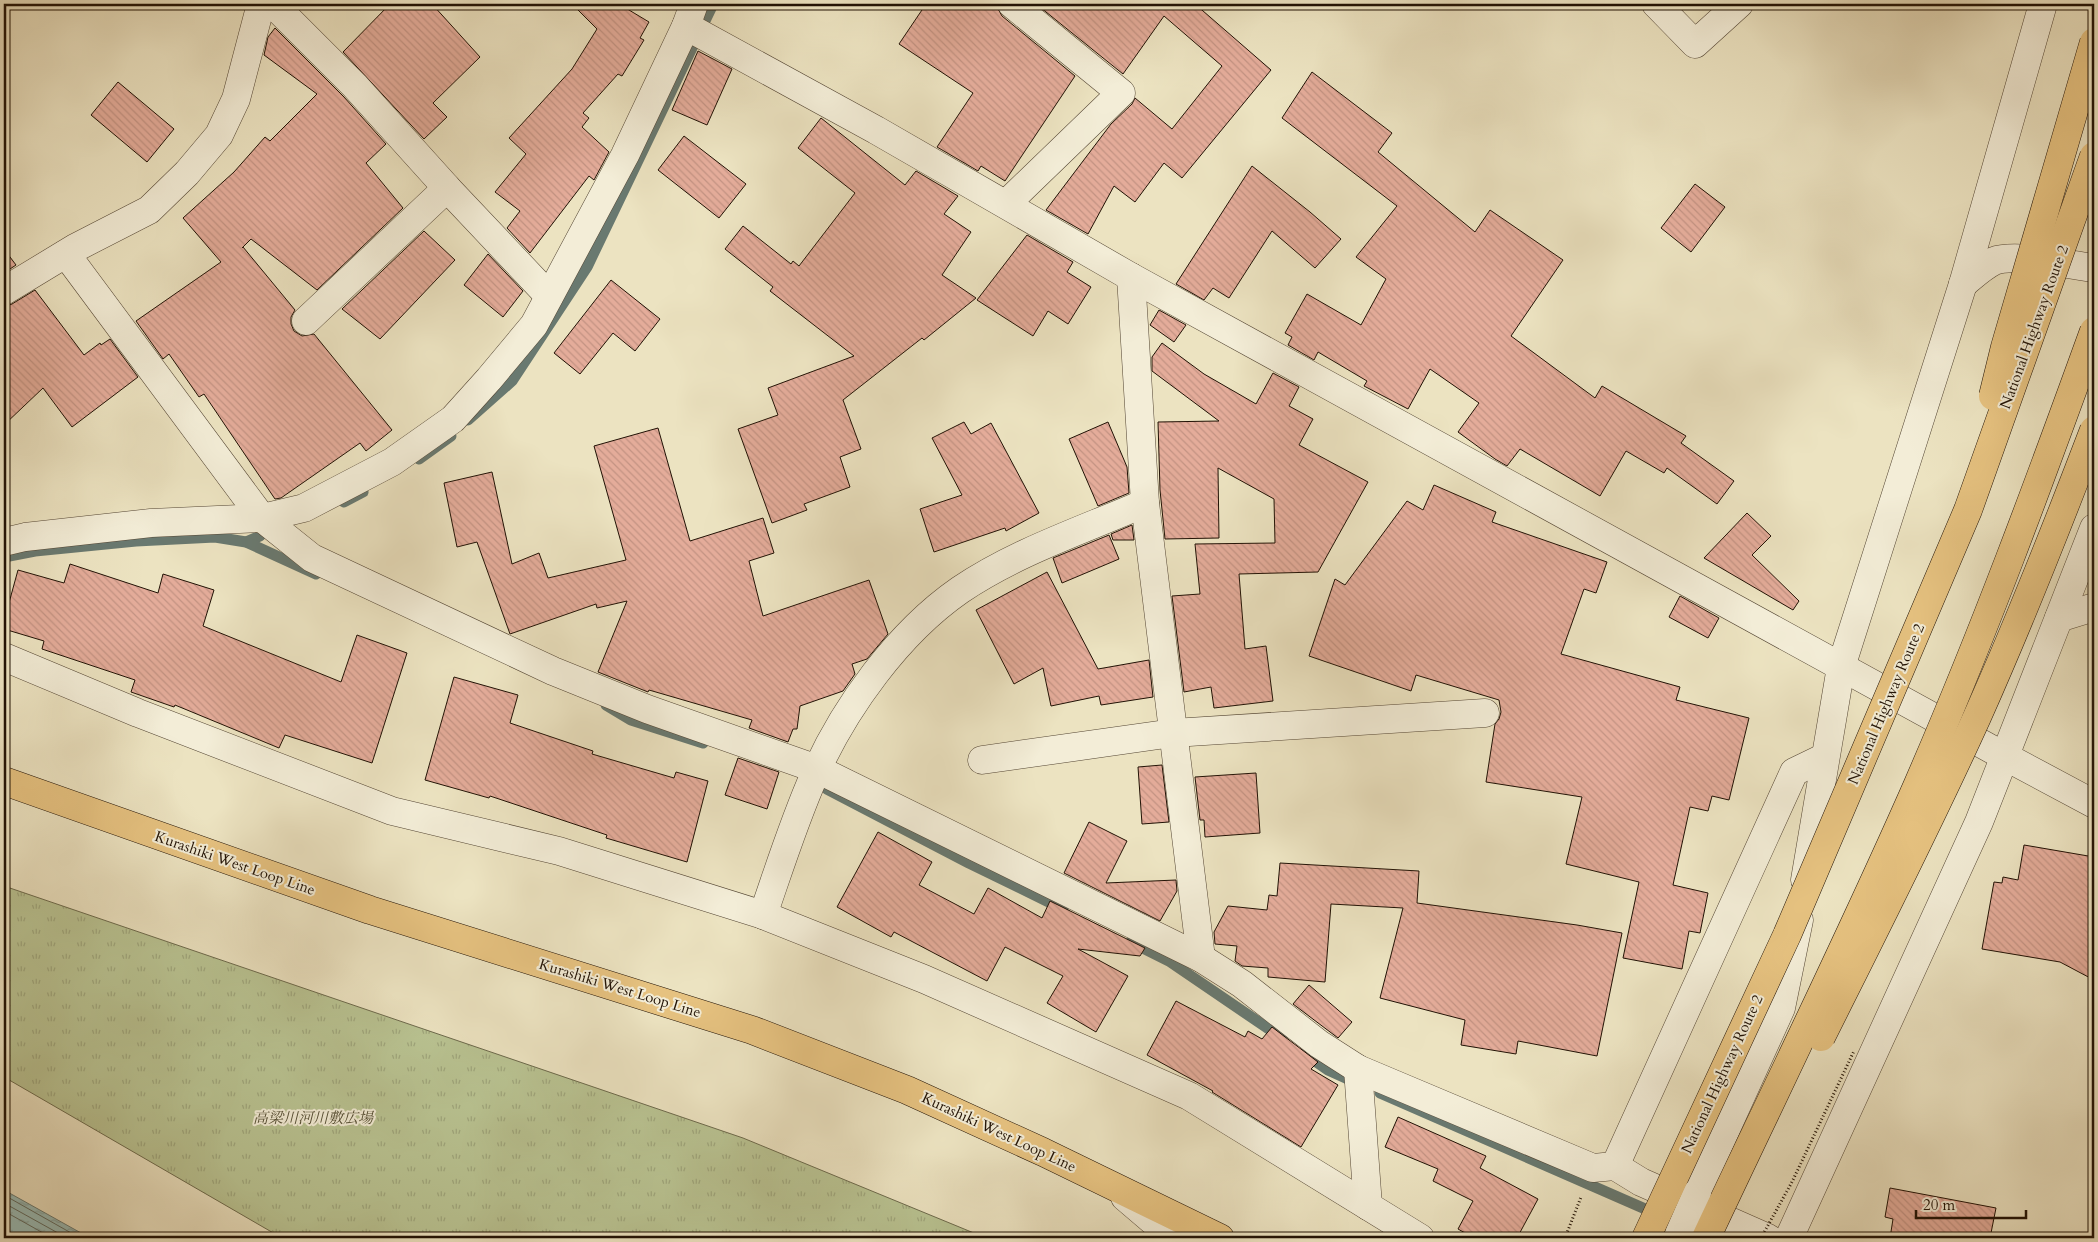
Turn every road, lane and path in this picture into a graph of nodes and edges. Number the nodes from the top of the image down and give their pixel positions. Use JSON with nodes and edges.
{"nodes":[{"id":1,"x":261,"y":4,"type":"edge"},
{"id":2,"x":273,"y":4,"type":"edge"},
{"id":3,"x":1012,"y":4,"type":"edge"},
{"id":4,"x":1656,"y":4,"type":"edge"},
{"id":5,"x":1739,"y":4,"type":"edge"},
{"id":6,"x":2043,"y":4,"type":"edge"},
{"id":7,"x":695,"y":24,"type":"edge"},
{"id":8,"x":2094,"y":42,"type":"edge"},
{"id":9,"x":2094,"y":156,"type":"edge"},
{"id":10,"x":447,"y":188,"type":"junction"},
{"id":11,"x":1006,"y":204,"type":"junction"},
{"id":12,"x":66,"y":254,"type":"junction"},
{"id":13,"x":2094,"y":268,"type":"edge"},
{"id":14,"x":1131,"y":277,"type":"junction"},
{"id":15,"x":1963,"y":284,"type":"junction"},
{"id":16,"x":4,"y":290,"type":"edge"},
{"id":17,"x":549,"y":296,"type":"junction"},
{"id":18,"x":306,"y":322,"type":"dead end"},
{"id":19,"x":2094,"y":330,"type":"edge"},
{"id":20,"x":2094,"y":430,"type":"edge"},
{"id":21,"x":1146,"y":503,"type":"junction"},
{"id":22,"x":1968,"y":510,"type":"junction"},
{"id":23,"x":262,"y":518,"type":"junction"},
{"id":24,"x":2094,"y":528,"type":"edge"},
{"id":25,"x":4,"y":542,"type":"edge"},
{"id":26,"x":2094,"y":607,"type":"edge"},
{"id":27,"x":2059,"y":618,"type":"junction"},
{"id":28,"x":4,"y":658,"type":"edge"},
{"id":29,"x":1841,"y":667,"type":"junction"},
{"id":30,"x":1485,"y":713,"type":"dead end"},
{"id":31,"x":1173,"y":733,"type":"junction"},
{"id":32,"x":1826,"y":757,"type":"junction"},
{"id":33,"x":2005,"y":757,"type":"junction"},
{"id":34,"x":982,"y":760,"type":"dead end"},
{"id":35,"x":813,"y":777,"type":"junction"},
{"id":36,"x":4,"y":782,"type":"edge"},
{"id":37,"x":2094,"y":804,"type":"edge"},
{"id":38,"x":763,"y":915,"type":"junction"},
{"id":39,"x":1201,"y":958,"type":"junction"},
{"id":40,"x":1359,"y":1080,"type":"junction"},
{"id":41,"x":1615,"y":1166,"type":"junction"},
{"id":42,"x":1111,"y":1184,"type":"junction"},
{"id":43,"x":1583,"y":1193,"type":"dead end"},
{"id":44,"x":1368,"y":1206,"type":"junction"},
{"id":45,"x":1688,"y":1236,"type":"edge"},
{"id":46,"x":1173,"y":1238,"type":"edge"},
{"id":47,"x":1220,"y":1238,"type":"edge"},
{"id":48,"x":1420,"y":1238,"type":"edge"},
{"id":49,"x":1564,"y":1238,"type":"edge"},
{"id":50,"x":1646,"y":1238,"type":"edge"},
{"id":51,"x":1717,"y":1238,"type":"edge"},
{"id":52,"x":1768,"y":1238,"type":"edge"},
{"id":53,"x":1789,"y":1238,"type":"edge"}],
"edges":[{"from":1,"to":12,"type":"street"},
{"from":2,"to":10,"type":"street"},
{"from":3,"to":11,"type":"street"},
{"from":4,"to":5,"type":"street"},
{"from":6,"to":15,"type":"street"},
{"from":7,"to":11,"type":"street"},
{"from":7,"to":17,"type":"street"},
{"from":8,"to":22,"type":"main road","bridge":true},
{"from":9,"to":22,"type":"main road","name":"National Highway Route 2","bridge":true},
{"from":10,"to":17,"type":"street"},
{"from":10,"to":18,"type":"street"},
{"from":11,"to":14,"type":"street"},
{"from":12,"to":16,"type":"street"},
{"from":12,"to":23,"type":"street"},
{"from":13,"to":15,"type":"street"},
{"from":14,"to":21,"type":"street"},
{"from":14,"to":29,"type":"street"},
{"from":15,"to":29,"type":"street"},
{"from":17,"to":23,"type":"street"},
{"from":19,"to":45,"type":"main road","bridge":true},
{"from":20,"to":51,"type":"main road","bridge":true},
{"from":21,"to":31,"type":"street"},
{"from":21,"to":35,"type":"street"},
{"from":22,"to":50,"type":"main road","name":"National Highway Route 2","bridge":true},
{"from":23,"to":25,"type":"street"},
{"from":23,"to":35,"type":"street"},
{"from":24,"to":27,"type":"street"},
{"from":26,"to":27,"type":"street"},
{"from":27,"to":33,"type":"street"},
{"from":28,"to":38,"type":"street"},
{"from":29,"to":32,"type":"street"},
{"from":29,"to":33,"type":"street"},
{"from":30,"to":31,"type":"street"},
{"from":31,"to":34,"type":"street"},
{"from":31,"to":39,"type":"street"},
{"from":32,"to":41,"type":"street"},
{"from":32,"to":45,"type":"street","bridge":true},
{"from":33,"to":37,"type":"street"},
{"from":33,"to":53,"type":"street"},
{"from":35,"to":38,"type":"street"},
{"from":35,"to":39,"type":"street"},
{"from":36,"to":42,"type":"main road","name":"Kurashiki West Loop Line"},
{"from":38,"to":44,"type":"street"},
{"from":39,"to":40,"type":"street"},
{"from":40,"to":41,"type":"street"},
{"from":40,"to":44,"type":"street"},
{"from":41,"to":52,"type":"street"},
{"from":42,"to":46,"type":"street"},
{"from":42,"to":47,"type":"main road","name":"Kurashiki West Loop Line"},
{"from":43,"to":49,"type":"path"},
{"from":44,"to":48,"type":"street"}]}
